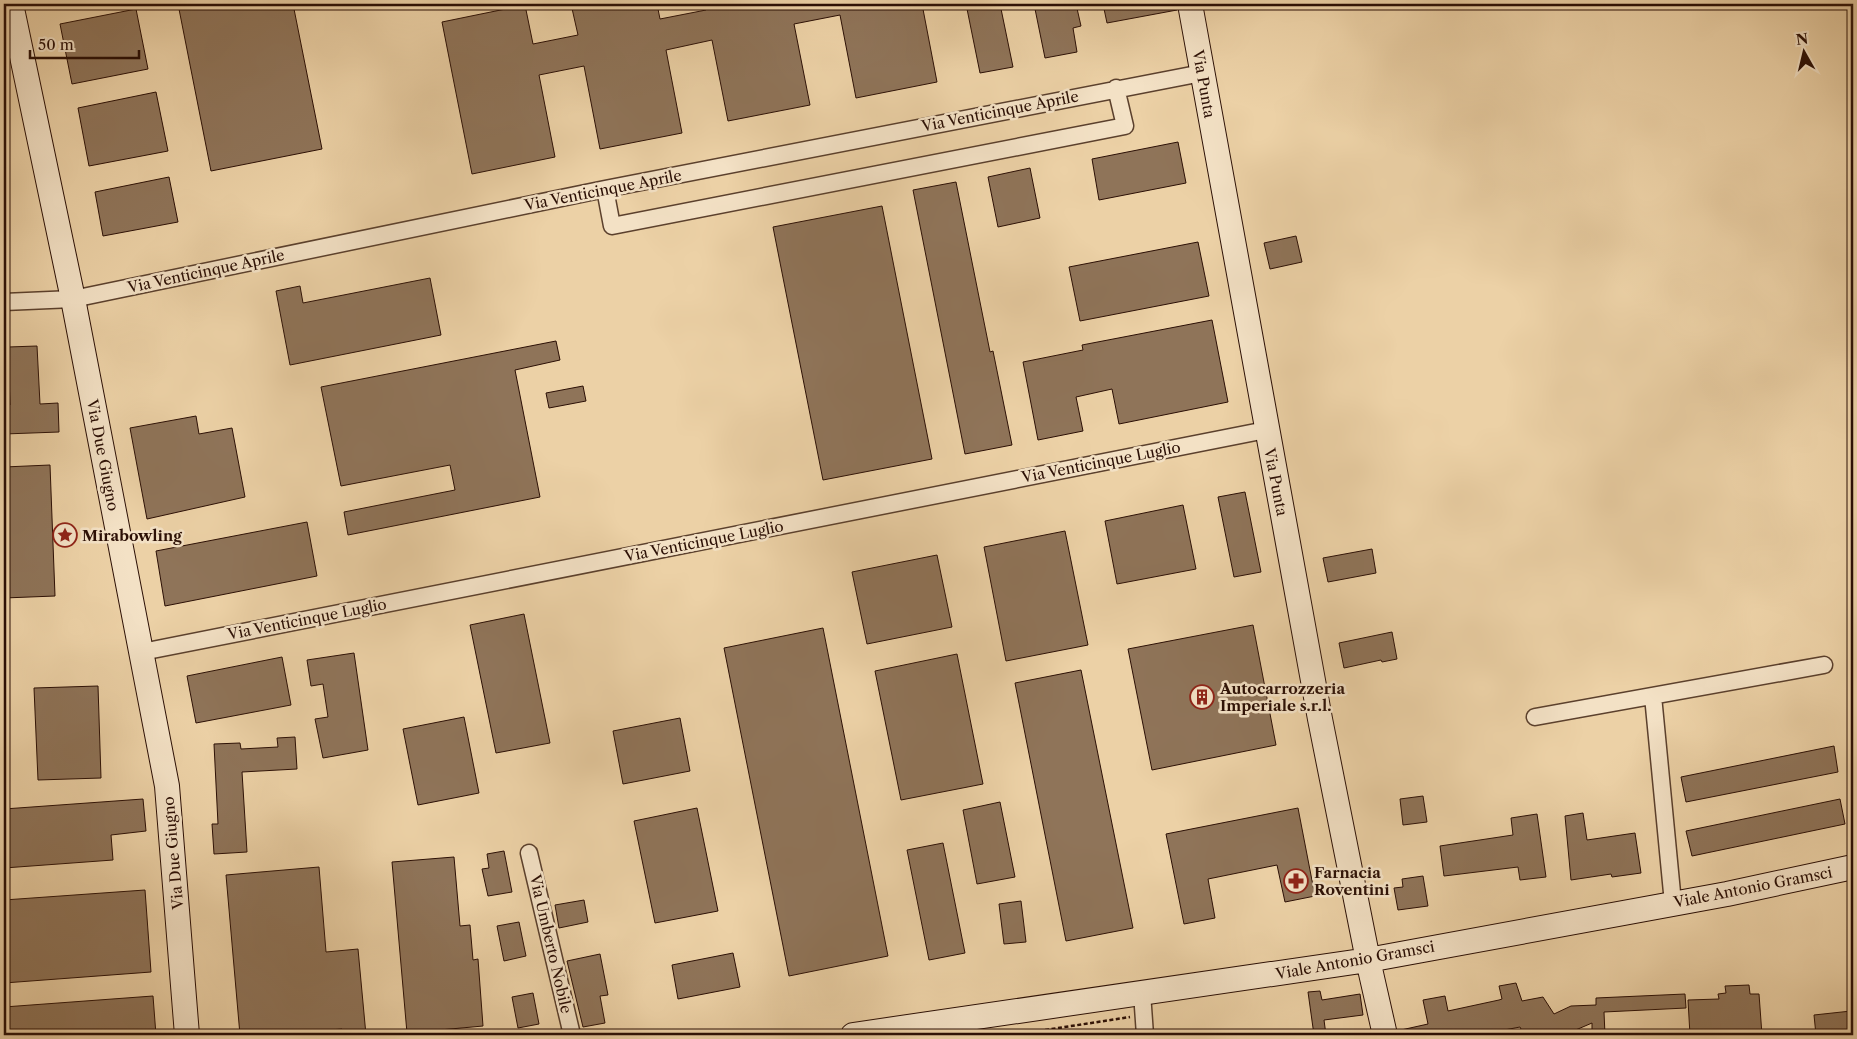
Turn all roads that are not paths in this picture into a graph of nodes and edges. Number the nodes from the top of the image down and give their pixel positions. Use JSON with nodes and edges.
{"nodes":[{"id":1,"x":11,"y":4,"type":"edge"},
{"id":2,"x":1190,"y":4,"type":"edge"},
{"id":3,"x":1202,"y":73,"type":"junction"},
{"id":4,"x":1116,"y":88,"type":"junction"},
{"id":5,"x":605,"y":189,"type":"junction"},
{"id":6,"x":73,"y":299,"type":"junction"},
{"id":7,"x":4,"y":302,"type":"edge"},
{"id":8,"x":1266,"y":430,"type":"junction"},
{"id":9,"x":142,"y":652,"type":"junction"},
{"id":10,"x":1824,"y":664,"type":"dead end"},
{"id":11,"x":1653,"y":696,"type":"junction"},
{"id":12,"x":1535,"y":717,"type":"dead end"},
{"id":13,"x":529,"y":853,"type":"dead end"},
{"id":14,"x":1853,"y":867,"type":"edge"},
{"id":15,"x":1673,"y":904,"type":"junction"},
{"id":16,"x":1368,"y":960,"type":"junction"},
{"id":17,"x":1142,"y":993,"type":"junction"},
{"id":18,"x":186,"y":1033,"type":"edge"},
{"id":19,"x":572,"y":1035,"type":"edge"},
{"id":20,"x":853,"y":1035,"type":"edge"},
{"id":21,"x":1146,"y":1035,"type":"edge"},
{"id":22,"x":1385,"y":1035,"type":"edge"}],
"edges":[{"from":1,"to":6,"type":"street","name":"Via Due Giugno"},
{"from":2,"to":3,"type":"street","name":"Via Punta"},
{"from":3,"to":4,"type":"street","name":"Via Venticinque Aprile"},
{"from":3,"to":8,"type":"street","name":"Via Punta"},
{"from":4,"to":5,"type":"street","name":"Via Venticinque Aprile"},
{"from":4,"to":5,"type":"street"},
{"from":5,"to":6,"type":"street","name":"Via Venticinque Aprile"},
{"from":6,"to":7,"type":"street","name":"Via Venticinque Aprile"},
{"from":6,"to":9,"type":"street","name":"Via Due Giugno"},
{"from":8,"to":9,"type":"street","name":"Via Venticinque Luglio"},
{"from":8,"to":16,"type":"street","name":"Via Punta"},
{"from":9,"to":18,"type":"street","name":"Via Due Giugno"},
{"from":10,"to":11,"type":"street"},
{"from":11,"to":12,"type":"street"},
{"from":11,"to":15,"type":"street"},
{"from":13,"to":19,"type":"street","name":"Via Umberto Nobile"},
{"from":14,"to":15,"type":"street","name":"Viale Antonio Gramsci"},
{"from":15,"to":16,"type":"street","name":"Viale Antonio Gramsci"},
{"from":16,"to":17,"type":"street","name":"Viale Antonio Gramsci"},
{"from":16,"to":22,"type":"street","name":"Via Punta"},
{"from":17,"to":20,"type":"street","name":"Viale Antonio Gramsci"},
{"from":17,"to":21,"type":"street"}]}
